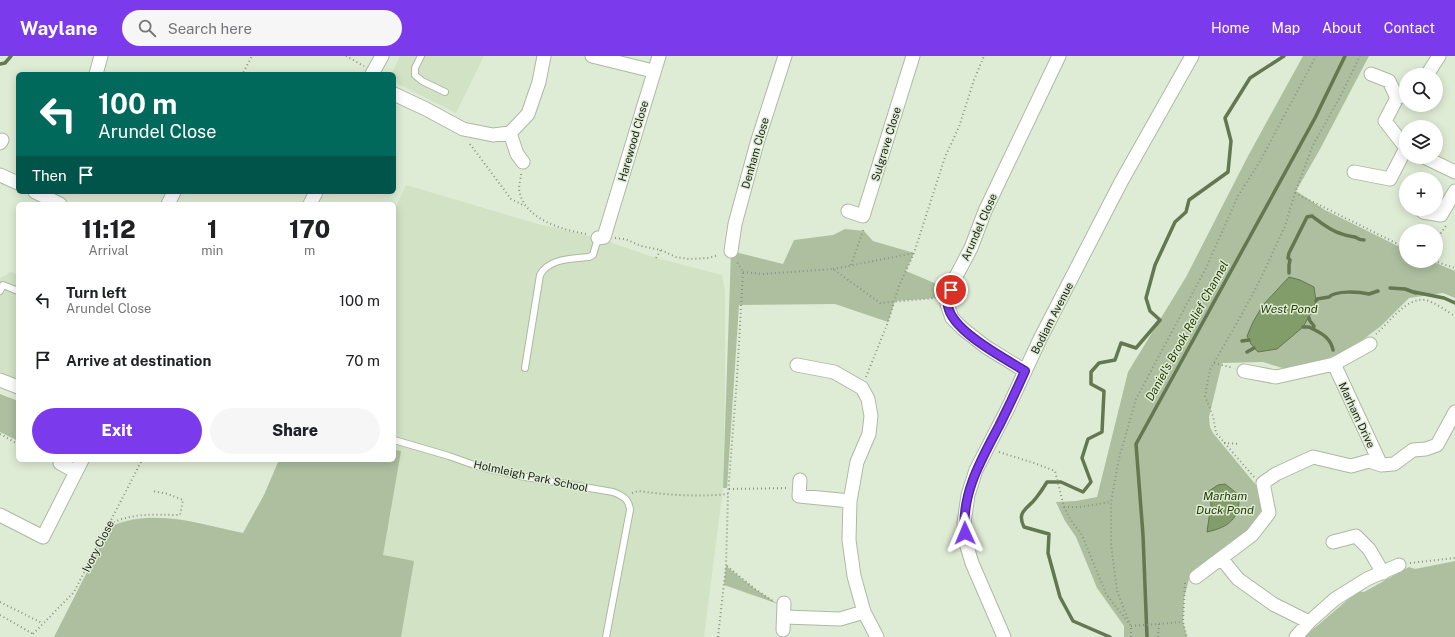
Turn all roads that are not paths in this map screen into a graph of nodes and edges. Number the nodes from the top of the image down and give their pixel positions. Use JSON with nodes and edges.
{"nodes":[{"id":1,"x":101,"y":56,"type":"edge"},
{"id":2,"x":382,"y":56,"type":"edge"},
{"id":3,"x":420,"y":56,"type":"edge"},
{"id":4,"x":544,"y":56,"type":"edge"},
{"id":5,"x":592,"y":56,"type":"edge"},
{"id":6,"x":659,"y":56,"type":"edge"},
{"id":7,"x":785,"y":56,"type":"edge"},
{"id":8,"x":913,"y":56,"type":"edge"},
{"id":9,"x":1059,"y":56,"type":"edge"},
{"id":10,"x":1192,"y":56,"type":"edge"},
{"id":11,"x":1439,"y":56,"type":"edge"},
{"id":12,"x":1431,"y":68,"type":"edge"},
{"id":13,"x":97,"y":72,"type":"edge"},
{"id":14,"x":374,"y":72,"type":"edge"},
{"id":15,"x":653,"y":72,"type":"junction"},
{"id":16,"x":1371,"y":74,"type":"dead end"},
{"id":17,"x":445,"y":92,"type":"dead end"},
{"id":18,"x":1399,"y":93,"type":"edge"},
{"id":19,"x":396,"y":95,"type":"edge"},
{"id":20,"x":1399,"y":100,"type":"edge"},
{"id":21,"x":510,"y":133,"type":"junction"},
{"id":22,"x":1399,"y":139,"type":"edge"},
{"id":23,"x":523,"y":162,"type":"road end"},
{"id":24,"x":1399,"y":162,"type":"edge"},
{"id":25,"x":1438,"y":164,"type":"edge"},
{"id":26,"x":1354,"y":172,"type":"dead end"},
{"id":27,"x":1455,"y":172,"type":"edge"},
{"id":28,"x":0,"y":175,"type":"edge"},
{"id":29,"x":16,"y":183,"type":"edge"},
{"id":30,"x":1455,"y":191,"type":"edge"},
{"id":31,"x":42,"y":194,"type":"edge"},
{"id":32,"x":58,"y":199,"type":"edge"},
{"id":33,"x":848,"y":211,"type":"dead end"},
{"id":34,"x":1437,"y":216,"type":"edge"},
{"id":35,"x":601,"y":238,"type":"joint"},
{"id":36,"x":731,"y":251,"type":"road end"},
{"id":37,"x":0,"y":290,"type":"edge"},
{"id":38,"x":16,"y":290,"type":"edge"},
{"id":39,"x":1370,"y":341,"type":"road end"},
{"id":40,"x":1334,"y":364,"type":"junction"},
{"id":41,"x":797,"y":365,"type":"dead end"},
{"id":42,"x":525,"y":368,"type":"dead end"},
{"id":43,"x":1025,"y":371,"type":"junction"},
{"id":44,"x":1244,"y":371,"type":"road end"},
{"id":45,"x":0,"y":380,"type":"edge"},
{"id":46,"x":16,"y":386,"type":"edge"},
{"id":47,"x":1455,"y":412,"type":"edge"},
{"id":48,"x":396,"y":441,"type":"edge"},
{"id":49,"x":60,"y":463,"type":"dead end"},
{"id":50,"x":1381,"y":465,"type":"junction"},
{"id":51,"x":79,"y":466,"type":"edge"},
{"id":52,"x":800,"y":484,"type":"road end"},
{"id":53,"x":850,"y":502,"type":"junction"},
{"id":54,"x":0,"y":515,"type":"edge"},
{"id":55,"x":1333,"y":542,"type":"dead end"},
{"id":56,"x":1221,"y":558,"type":"junction"},
{"id":57,"x":1399,"y":565,"type":"road end"},
{"id":58,"x":1383,"y":572,"type":"junction"},
{"id":59,"x":1196,"y":576,"type":"dead end"},
{"id":60,"x":864,"y":612,"type":"junction"},
{"id":61,"x":1309,"y":622,"type":"junction"},
{"id":62,"x":783,"y":630,"type":"dead end"},
{"id":63,"x":606,"y":637,"type":"edge"},
{"id":64,"x":878,"y":637,"type":"edge"},
{"id":65,"x":1004,"y":637,"type":"edge"},
{"id":66,"x":1296,"y":637,"type":"edge"}],
"edges":[{"from":1,"to":13,"type":"street"},
{"from":2,"to":14,"type":"street"},
{"from":3,"to":17,"type":"lane"},
{"from":4,"to":21,"type":"street"},
{"from":5,"to":15,"type":"street"},
{"from":6,"to":15,"type":"street","name":"Harewood Close"},
{"from":7,"to":36,"type":"street","name":"Denham Close"},
{"from":8,"to":33,"type":"street","name":"Sulgrave Close"},
{"from":9,"to":43,"type":"street","name":"Arundel Close"},
{"from":10,"to":43,"type":"street","name":"Bodiam Avenue"},
{"from":11,"to":12,"type":"street"},
{"from":15,"to":35,"type":"street","name":"Harewood Close"},
{"from":16,"to":18,"type":"street"},
{"from":19,"to":21,"type":"street"},
{"from":20,"to":22,"type":"street"},
{"from":21,"to":23,"type":"street"},
{"from":24,"to":26,"type":"street"},
{"from":25,"to":27,"type":"street"},
{"from":28,"to":29,"type":"street"},
{"from":30,"to":34,"type":"street"},
{"from":31,"to":32,"type":"street"},
{"from":35,"to":42,"type":"lane"},
{"from":37,"to":38,"type":"lane"},
{"from":39,"to":40,"type":"street"},
{"from":40,"to":44,"type":"street"},
{"from":40,"to":50,"type":"street","name":"Marham Drive"},
{"from":41,"to":53,"type":"street"},
{"from":43,"to":65,"type":"street","name":"Bodiam Avenue"},
{"from":45,"to":46,"type":"street"},
{"from":47,"to":50,"type":"street","name":"Marham Drive"},
{"from":48,"to":63,"type":"lane","name":"Holmleigh Park School"},
{"from":49,"to":51,"type":"street"},
{"from":50,"to":56,"type":"street","name":"Marham Drive"},
{"from":51,"to":54,"type":"street"},
{"from":52,"to":53,"type":"street"},
{"from":53,"to":60,"type":"street"},
{"from":55,"to":58,"type":"street"},
{"from":56,"to":59,"type":"street"},
{"from":56,"to":61,"type":"street"},
{"from":57,"to":58,"type":"street"},
{"from":58,"to":61,"type":"street"},
{"from":60,"to":62,"type":"street"},
{"from":60,"to":64,"type":"street"},
{"from":61,"to":66,"type":"street"}]}
